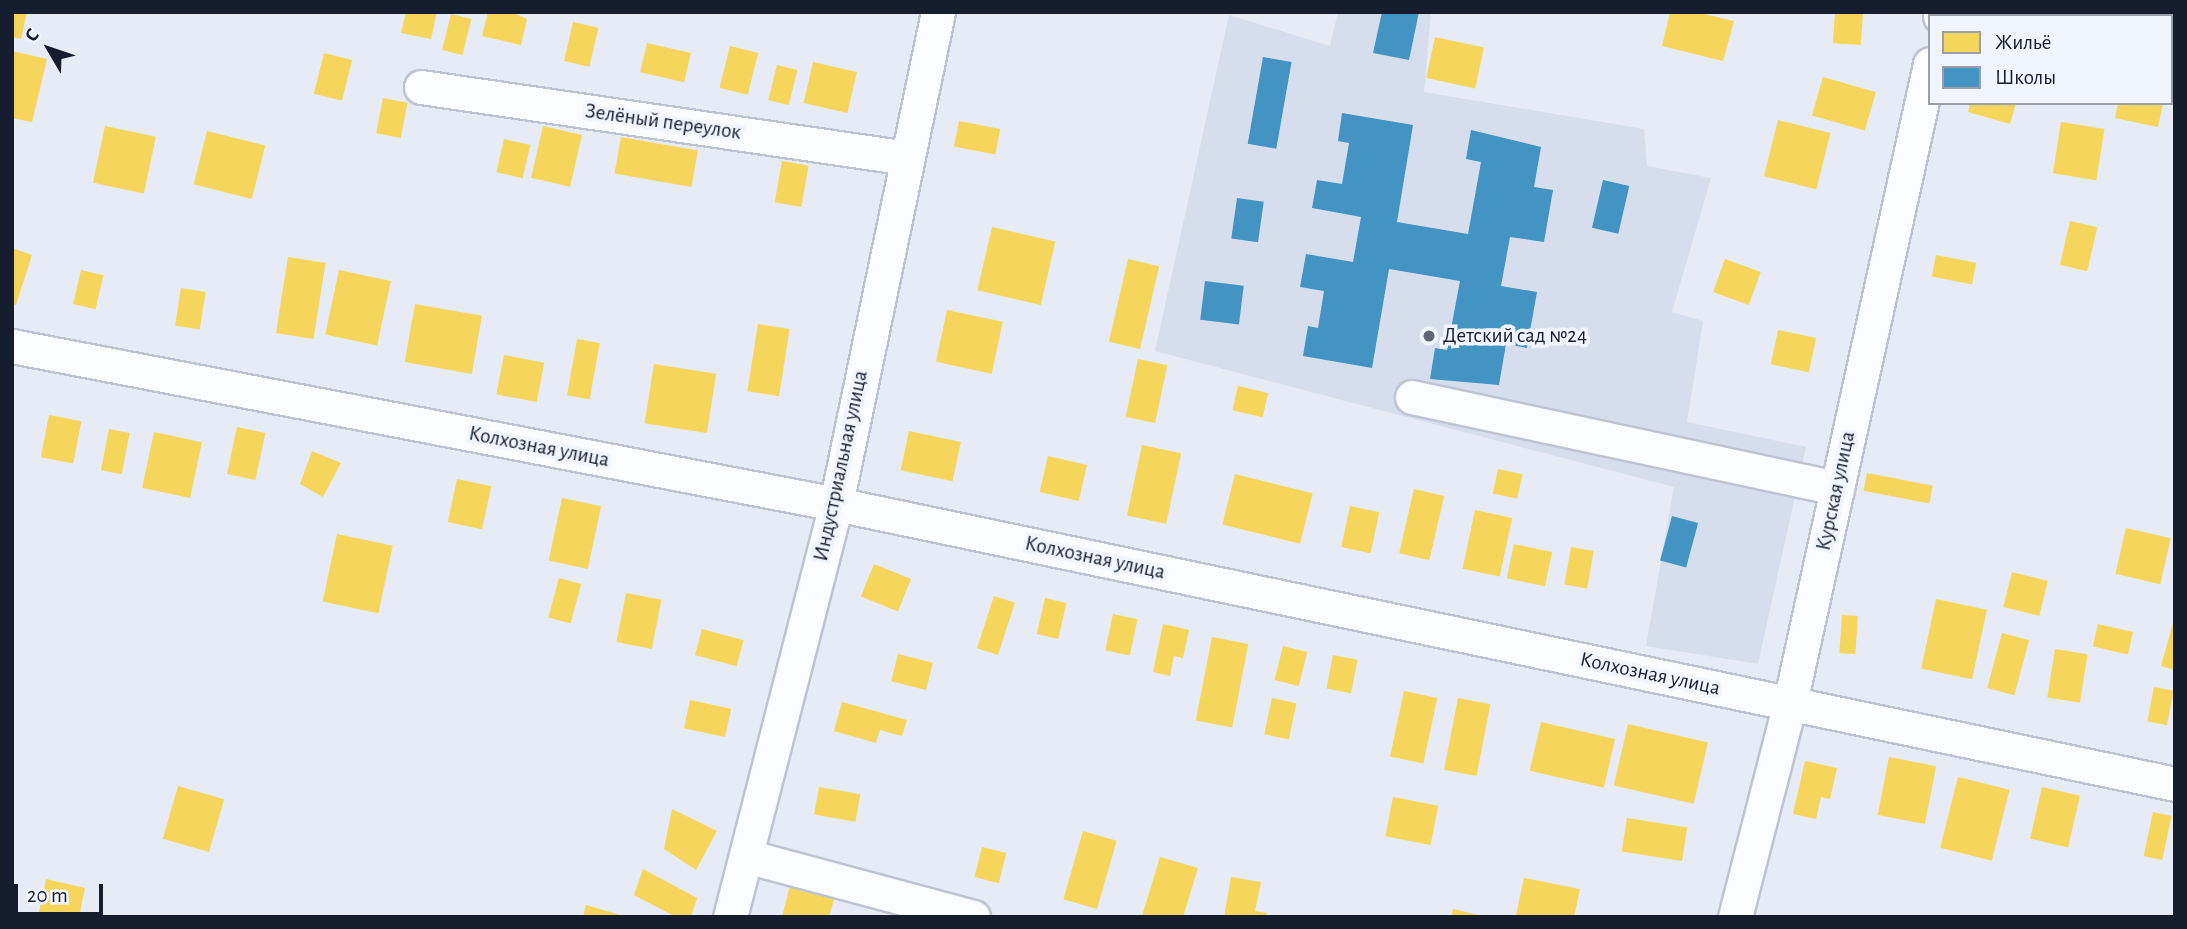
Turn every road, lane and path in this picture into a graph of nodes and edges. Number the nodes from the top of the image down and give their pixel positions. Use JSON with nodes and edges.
{"nodes":[{"id":1,"x":938,"y":12,"type":"edge"},
{"id":2,"x":1928,"y":73,"type":"edge"},
{"id":3,"x":421,"y":87,"type":"dead end"},
{"id":4,"x":905,"y":158,"type":"junction"},
{"id":5,"x":12,"y":346,"type":"edge"},
{"id":6,"x":1412,"y":397,"type":"dead end"},
{"id":7,"x":1837,"y":488,"type":"junction"},
{"id":8,"x":836,"y":504,"type":"junction"},
{"id":9,"x":1790,"y":703,"type":"junction"},
{"id":10,"x":2175,"y":784,"type":"edge"},
{"id":11,"x":746,"y":856,"type":"junction"},
{"id":12,"x":730,"y":917,"type":"edge"},
{"id":13,"x":973,"y":917,"type":"edge"},
{"id":14,"x":1735,"y":917,"type":"edge"}],
"edges":[{"from":1,"to":4,"type":"street","name":"Индустриальная улица"},
{"from":2,"to":7,"type":"street","name":"Курская улица"},
{"from":3,"to":4,"type":"street","name":"Зелёный переулок"},
{"from":4,"to":8,"type":"street","name":"Индустриальная улица"},
{"from":5,"to":8,"type":"street","name":"Колхозная улица"},
{"from":6,"to":7,"type":"street"},
{"from":7,"to":9,"type":"street","name":"Курская улица"},
{"from":8,"to":9,"type":"street","name":"Колхозная улица"},
{"from":8,"to":11,"type":"street","name":"Индустриальная улица"},
{"from":9,"to":10,"type":"street","name":"Колхозная улица"},
{"from":9,"to":14,"type":"street","name":"Курская улица"},
{"from":11,"to":12,"type":"street","name":"Индустриальная улица"},
{"from":11,"to":13,"type":"street"}]}
